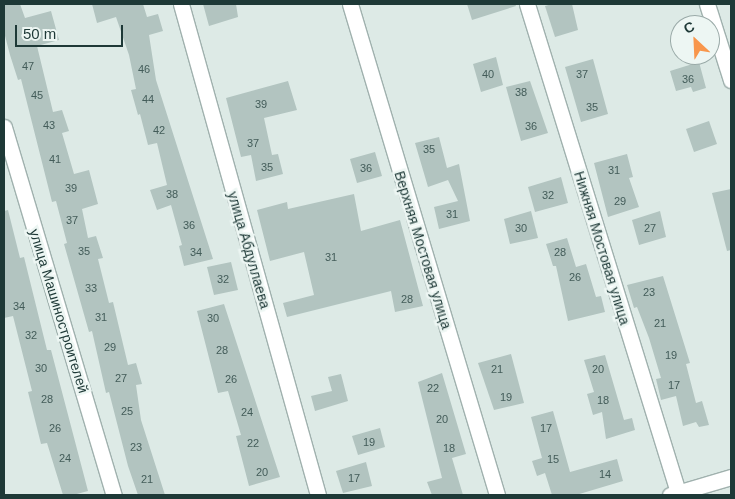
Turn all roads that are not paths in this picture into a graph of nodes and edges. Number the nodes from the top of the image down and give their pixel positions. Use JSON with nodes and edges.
{"nodes":[{"id":1,"x":180,"y":4,"type":"edge"},
{"id":2,"x":350,"y":4,"type":"edge"},
{"id":3,"x":527,"y":4,"type":"edge"},
{"id":4,"x":707,"y":4,"type":"edge"},
{"id":5,"x":731,"y":80,"type":"edge"},
{"id":6,"x":4,"y":127,"type":"edge"},
{"id":7,"x":731,"y":477,"type":"edge"},
{"id":8,"x":673,"y":494,"type":"edge"},
{"id":9,"x":114,"y":495,"type":"edge"},
{"id":10,"x":318,"y":495,"type":"edge"},
{"id":11,"x":497,"y":495,"type":"edge"}],
"edges":[{"from":1,"to":10,"type":"street","name":"улица Абдуллаева"},
{"from":2,"to":11,"type":"street","name":"Верхняя Мостовая улица"},
{"from":3,"to":8,"type":"street","name":"Нижняя Мостовая улица"},
{"from":4,"to":5,"type":"street"},
{"from":6,"to":9,"type":"street","name":"улица Машиностроителей"},
{"from":7,"to":8,"type":"street"}]}
